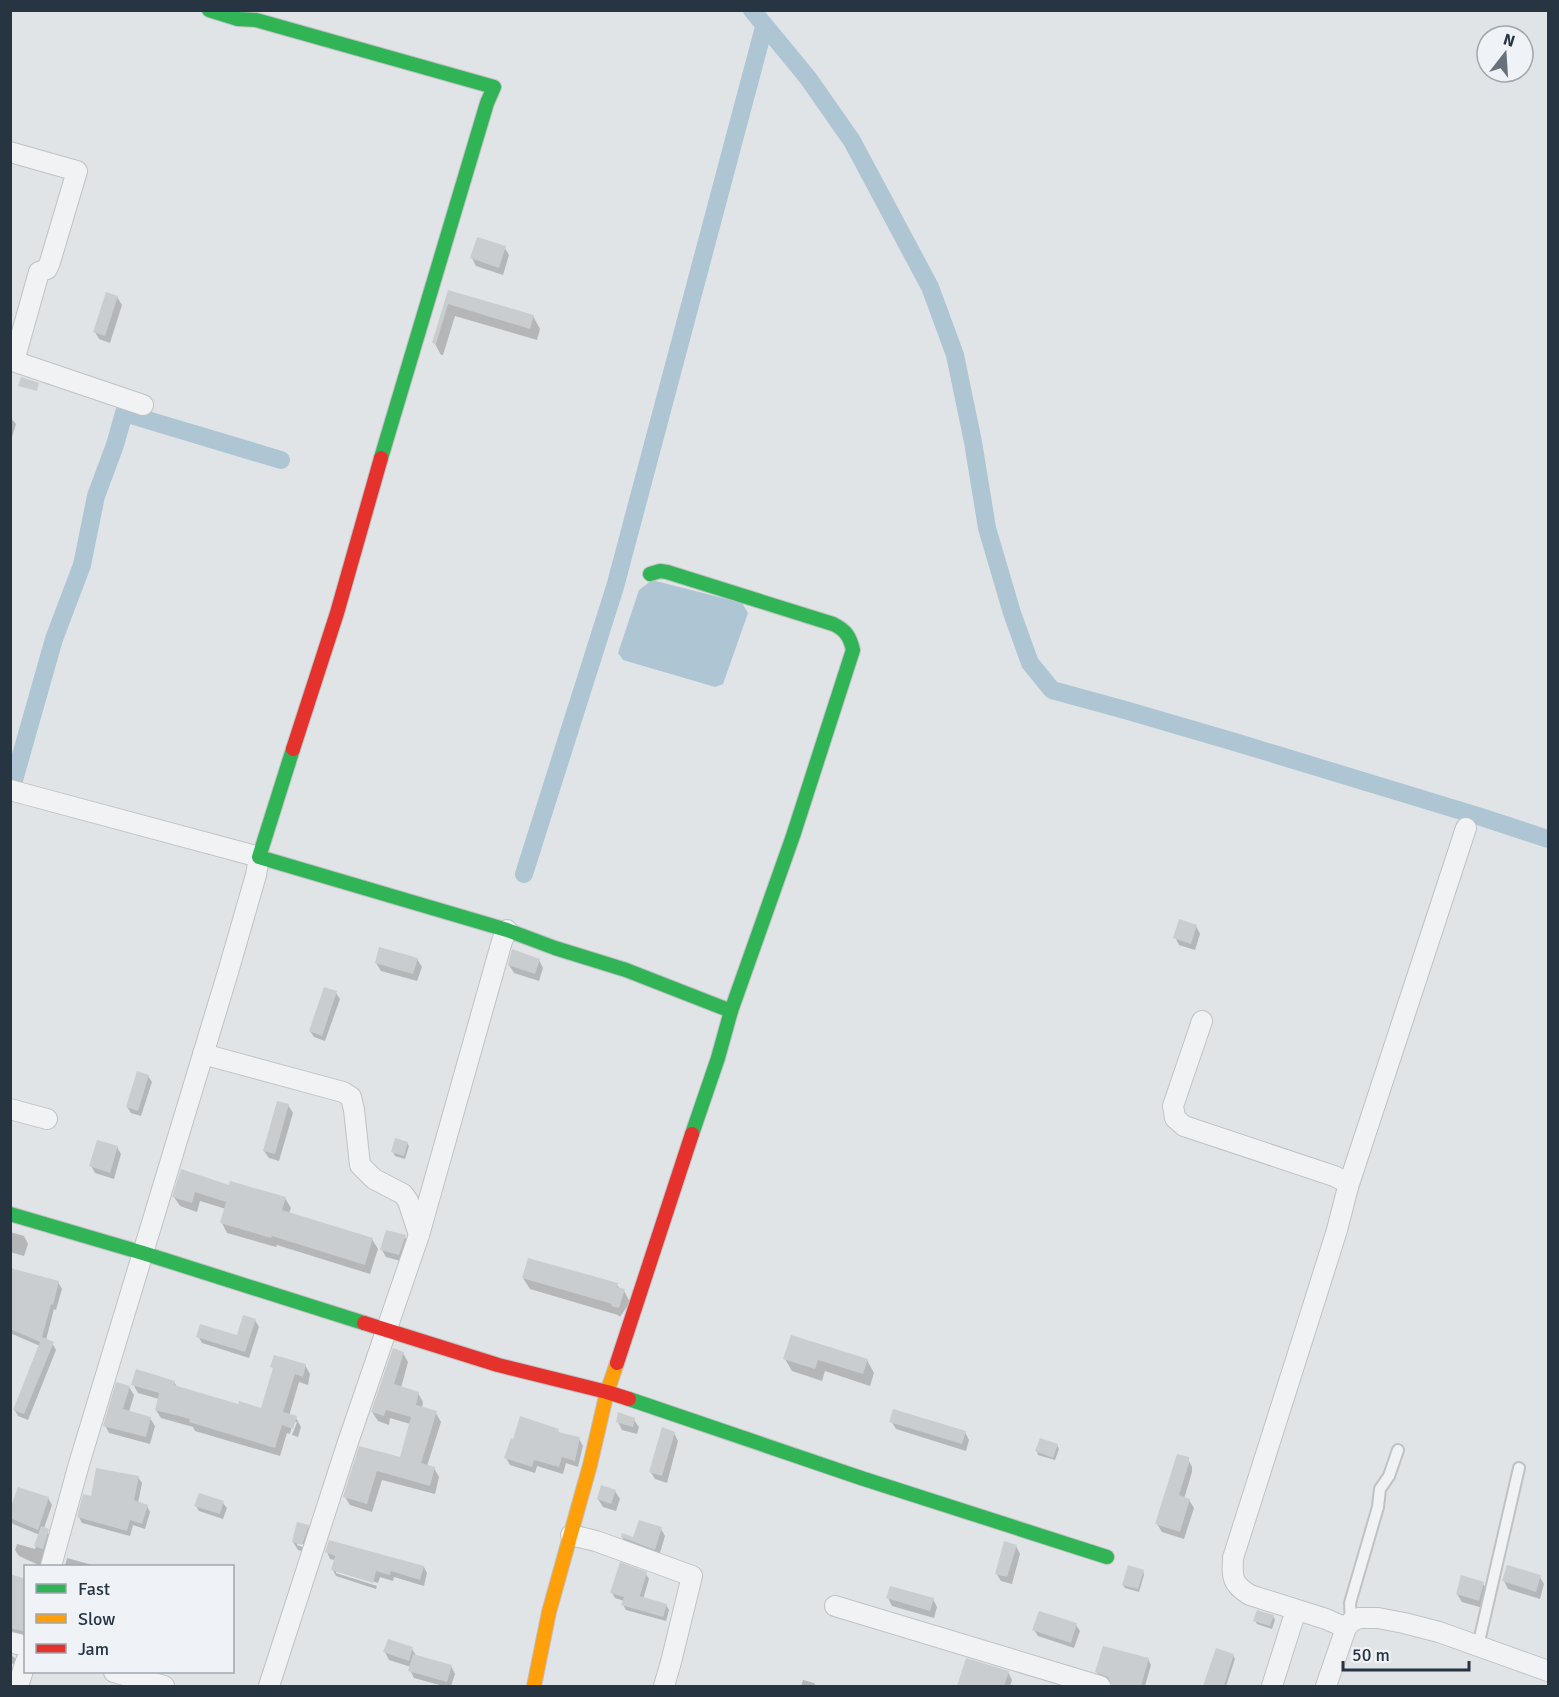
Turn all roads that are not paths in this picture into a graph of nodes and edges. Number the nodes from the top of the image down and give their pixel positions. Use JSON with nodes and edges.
{"nodes":[{"id":1,"x":209,"y":10,"type":"edge"},
{"id":2,"x":10,"y":152,"type":"edge"},
{"id":3,"x":12,"y":361,"type":"edge"},
{"id":4,"x":143,"y":405,"type":"dead end"},
{"id":5,"x":650,"y":574,"type":"dead end"},
{"id":6,"x":10,"y":790,"type":"edge"},
{"id":7,"x":1466,"y":828,"type":"dead end"},
{"id":8,"x":259,"y":857,"type":"junction"},
{"id":9,"x":507,"y":930,"type":"junction"},
{"id":10,"x":731,"y":1011,"type":"junction"},
{"id":11,"x":1202,"y":1021,"type":"dead end"},
{"id":12,"x":203,"y":1054,"type":"junction"},
{"id":13,"x":10,"y":1109,"type":"edge"},
{"id":14,"x":48,"y":1119,"type":"dead end"},
{"id":15,"x":1348,"y":1187,"type":"junction"},
{"id":16,"x":10,"y":1214,"type":"edge"},
{"id":17,"x":419,"y":1235,"type":"junction"},
{"id":18,"x":143,"y":1253,"type":"junction"},
{"id":19,"x":387,"y":1330,"type":"junction"},
{"id":20,"x":607,"y":1392,"type":"junction"},
{"id":21,"x":1398,"y":1450,"type":"dead end"},
{"id":22,"x":1519,"y":1468,"type":"dead end"},
{"id":23,"x":571,"y":1535,"type":"junction"},
{"id":24,"x":1107,"y":1557,"type":"dead end"},
{"id":25,"x":51,"y":1565,"type":"edge"},
{"id":26,"x":835,"y":1606,"type":"dead end"},
{"id":27,"x":1296,"y":1610,"type":"junction"},
{"id":28,"x":1348,"y":1625,"type":"junction"},
{"id":29,"x":1478,"y":1646,"type":"junction"},
{"id":30,"x":24,"y":1667,"type":"edge"},
{"id":31,"x":1548,"y":1671,"type":"edge"},
{"id":32,"x":121,"y":1673,"type":"edge"},
{"id":33,"x":18,"y":1686,"type":"edge"},
{"id":34,"x":164,"y":1686,"type":"edge"},
{"id":35,"x":269,"y":1686,"type":"edge"},
{"id":36,"x":534,"y":1686,"type":"edge"},
{"id":37,"x":664,"y":1686,"type":"edge"},
{"id":38,"x":1100,"y":1686,"type":"edge"},
{"id":39,"x":1272,"y":1686,"type":"edge"},
{"id":40,"x":1326,"y":1686,"type":"edge"}],
"edges":[{"from":1,"to":8,"type":"street"},
{"from":2,"to":3,"type":"street"},
{"from":3,"to":4,"type":"street"},
{"from":5,"to":10,"type":"street"},
{"from":6,"to":8,"type":"street"},
{"from":7,"to":15,"type":"street"},
{"from":8,"to":9,"type":"street"},
{"from":8,"to":12,"type":"street"},
{"from":9,"to":10,"type":"street"},
{"from":9,"to":17,"type":"street"},
{"from":10,"to":20,"type":"street"},
{"from":11,"to":15,"type":"street"},
{"from":12,"to":17,"type":"street"},
{"from":12,"to":18,"type":"street"},
{"from":13,"to":14,"type":"street"},
{"from":15,"to":27,"type":"street"},
{"from":16,"to":18,"type":"street"},
{"from":17,"to":19,"type":"street"},
{"from":18,"to":19,"type":"street"},
{"from":18,"to":25,"type":"street"},
{"from":19,"to":20,"type":"street"},
{"from":19,"to":35,"type":"street"},
{"from":20,"to":23,"type":"street"},
{"from":20,"to":24,"type":"street"},
{"from":21,"to":28,"type":"lane"},
{"from":22,"to":29,"type":"lane"},
{"from":23,"to":36,"type":"street"},
{"from":23,"to":37,"type":"street"},
{"from":26,"to":38,"type":"street"},
{"from":27,"to":28,"type":"street"},
{"from":27,"to":39,"type":"street"},
{"from":28,"to":29,"type":"street"},
{"from":28,"to":40,"type":"street"},
{"from":29,"to":31,"type":"street"},
{"from":30,"to":33,"type":"street"},
{"from":32,"to":34,"type":"street"}]}
